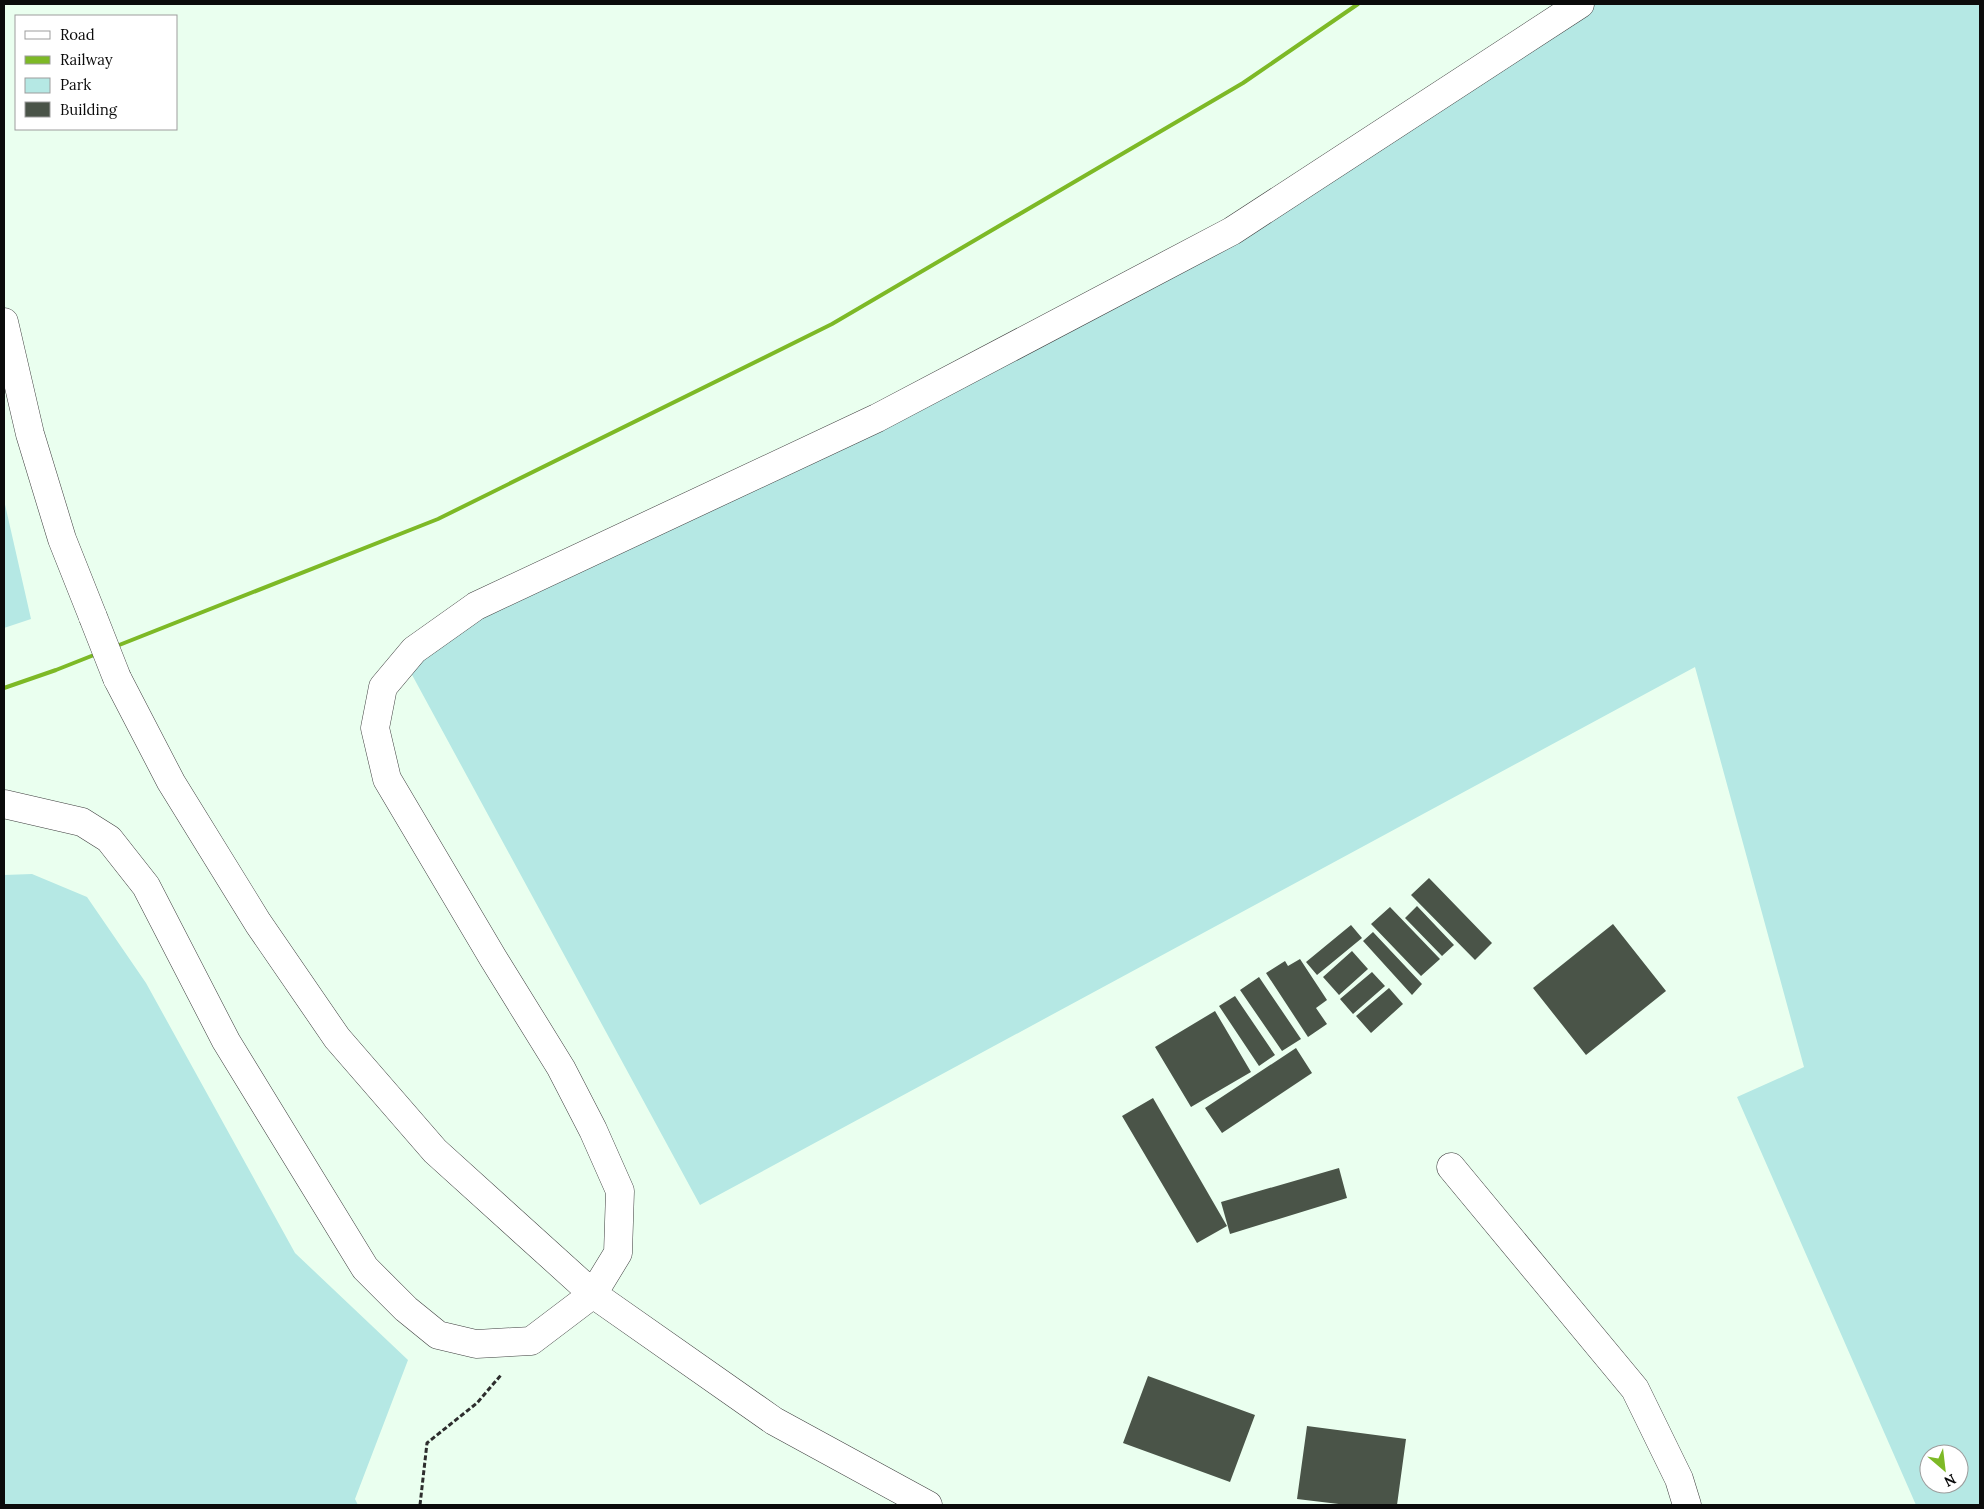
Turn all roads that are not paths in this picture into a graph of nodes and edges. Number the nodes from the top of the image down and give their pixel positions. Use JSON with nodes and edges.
{"nodes":[{"id":1,"x":1580,"y":4,"type":"edge"},
{"id":2,"x":4,"y":322,"type":"edge"},
{"id":3,"x":4,"y":804,"type":"edge"},
{"id":4,"x":1451,"y":1167,"type":"dead end"},
{"id":5,"x":593,"y":1294,"type":"junction"},
{"id":6,"x":928,"y":1505,"type":"edge"},
{"id":7,"x":1687,"y":1505,"type":"edge"}],
"edges":[{"from":1,"to":5,"type":"street"},
{"from":2,"to":5,"type":"street","bridge":true},
{"from":3,"to":5,"type":"street"},
{"from":4,"to":7,"type":"street"},
{"from":5,"to":6,"type":"street"}]}
